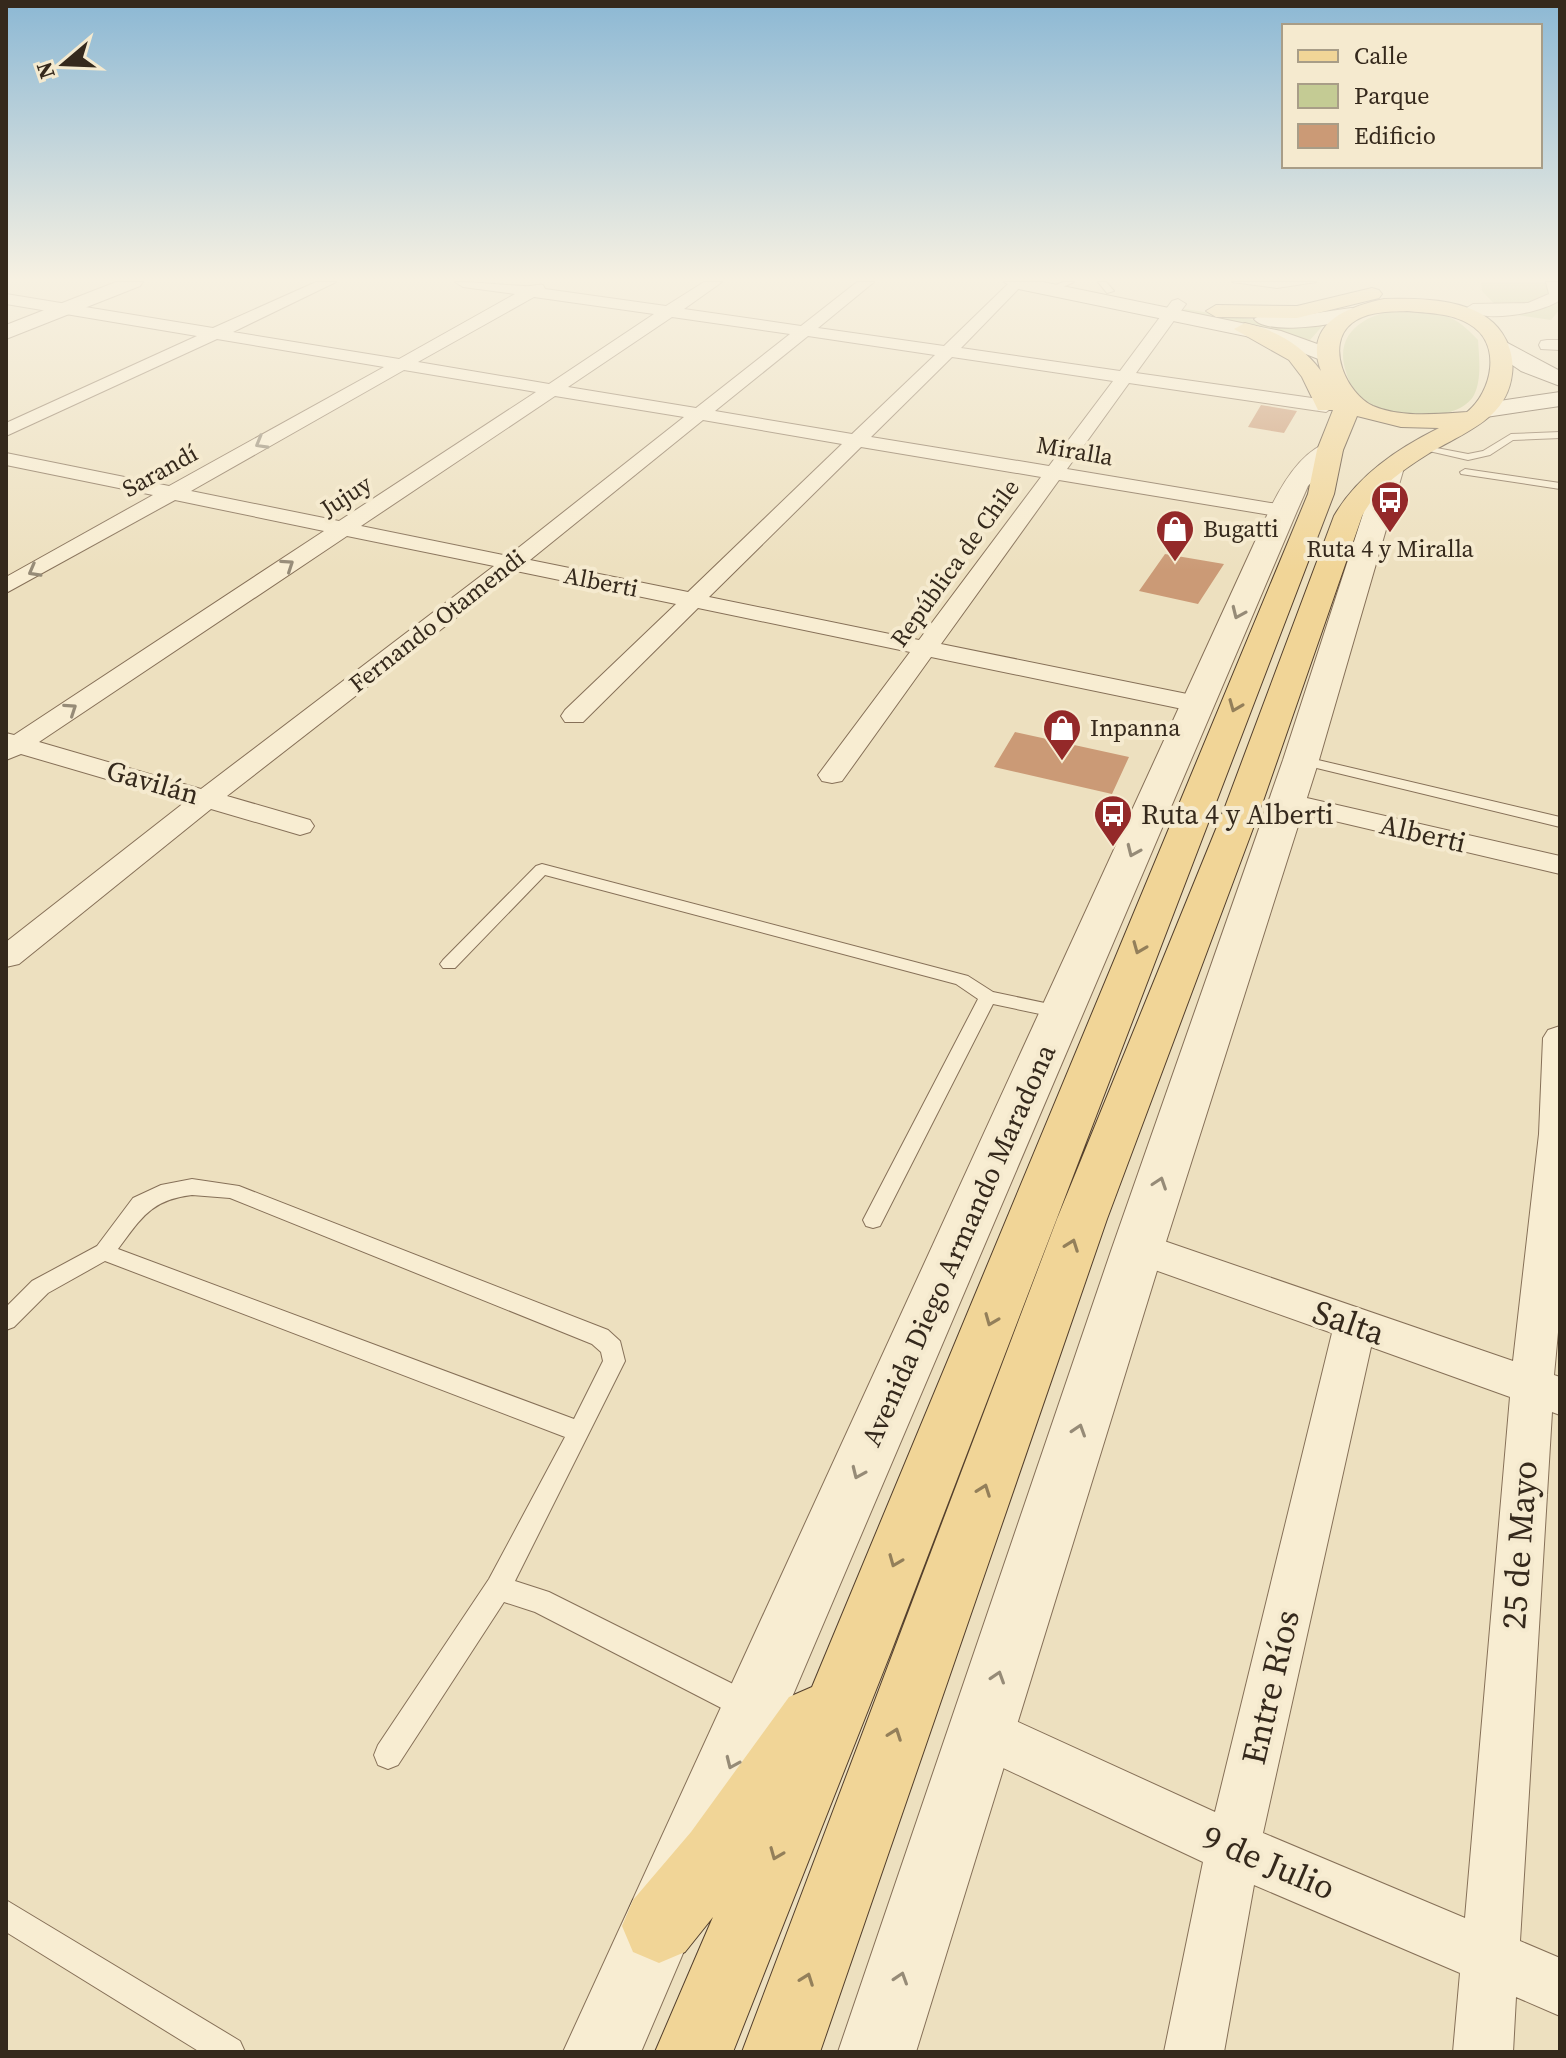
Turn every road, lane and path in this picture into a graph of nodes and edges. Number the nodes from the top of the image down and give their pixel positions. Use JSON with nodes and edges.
{"nodes":[{"id":1,"x":117,"y":378,"type":"edge"},
{"id":2,"x":374,"y":378,"type":"edge"},
{"id":3,"x":490,"y":378,"type":"edge"},
{"id":4,"x":572,"y":378,"type":"edge"},
{"id":5,"x":745,"y":378,"type":"edge"},
{"id":6,"x":919,"y":378,"type":"edge"},
{"id":7,"x":1124,"y":378,"type":"edge"},
{"id":8,"x":1139,"y":378,"type":"edge"},
{"id":9,"x":1313,"y":378,"type":"edge"},
{"id":10,"x":1328,"y":378,"type":"edge"},
{"id":11,"x":1500,"y":378,"type":"edge"},
{"id":12,"x":556,"y":389,"type":"junction"},
{"id":13,"x":1560,"y":399,"type":"edge"},
{"id":14,"x":700,"y":414,"type":"junction"},
{"id":15,"x":1479,"y":414,"type":"junction"},
{"id":16,"x":1333,"y":424,"type":"junction"},
{"id":17,"x":6,"y":430,"type":"edge"},
{"id":18,"x":1560,"y":435,"type":"edge"},
{"id":19,"x":857,"y":439,"type":"junction"},
{"id":20,"x":6,"y":459,"type":"edge"},
{"id":21,"x":1406,"y":459,"type":"junction"},
{"id":22,"x":1053,"y":472,"type":"junction"},
{"id":23,"x":1465,"y":472,"type":"dead end"},
{"id":24,"x":1560,"y":486,"type":"edge"},
{"id":25,"x":174,"y":493,"type":"junction"},
{"id":26,"x":1283,"y":511,"type":"junction"},
{"id":27,"x":343,"y":528,"type":"junction"},
{"id":28,"x":511,"y":564,"type":"junction"},
{"id":29,"x":6,"y":586,"type":"edge"},
{"id":30,"x":694,"y":599,"type":"junction"},
{"id":31,"x":926,"y":648,"type":"junction"},
{"id":32,"x":1197,"y":704,"type":"junction"},
{"id":33,"x":574,"y":716,"type":"dead end"},
{"id":34,"x":10,"y":745,"type":"edge"},
{"id":35,"x":832,"y":775,"type":"dead end"},
{"id":36,"x":1293,"y":781,"type":"junction"},
{"id":37,"x":207,"y":798,"type":"junction"},
{"id":38,"x":1560,"y":822,"type":"edge"},
{"id":39,"x":300,"y":826,"type":"dead end"},
{"id":40,"x":1560,"y":865,"type":"edge"},
{"id":41,"x":8,"y":957,"type":"edge"},
{"id":42,"x":449,"y":964,"type":"dead end"},
{"id":43,"x":988,"y":997,"type":"junction"},
{"id":44,"x":1059,"y":1012,"type":"junction"},
{"id":45,"x":1560,"y":1038,"type":"edge"},
{"id":46,"x":873,"y":1220,"type":"dead end"},
{"id":47,"x":1138,"y":1248,"type":"junction"},
{"id":48,"x":104,"y":1252,"type":"junction"},
{"id":49,"x":6,"y":1321,"type":"edge"},
{"id":50,"x":1355,"y":1325,"type":"junction"},
{"id":51,"x":1546,"y":1391,"type":"edge"},
{"id":52,"x":580,"y":1432,"type":"junction"},
{"id":53,"x":498,"y":1588,"type":"junction"},
{"id":54,"x":859,"y":1652,"type":"junction"},
{"id":55,"x":755,"y":1710,"type":"junction"},
{"id":56,"x":981,"y":1731,"type":"junction"},
{"id":57,"x":388,"y":1755,"type":"dead end"},
{"id":58,"x":1233,"y":1848,"type":"junction"},
{"id":59,"x":6,"y":1915,"type":"edge"},
{"id":60,"x":659,"y":1926,"type":"junction"},
{"id":61,"x":1488,"y":1954,"type":"junction"},
{"id":62,"x":1560,"y":1987,"type":"edge"},
{"id":63,"x":229,"y":2052,"type":"edge"},
{"id":64,"x":602,"y":2052,"type":"edge"},
{"id":65,"x":694,"y":2052,"type":"edge"},
{"id":66,"x":781,"y":2052,"type":"edge"},
{"id":67,"x":877,"y":2052,"type":"edge"},
{"id":68,"x":1194,"y":2052,"type":"edge"},
{"id":69,"x":1483,"y":2052,"type":"edge"}],
"edges":[{"from":1,"to":17,"type":"street"},
{"from":2,"to":25,"type":"street","name":"Sarandí","one_way":true},
{"from":3,"to":12,"type":"street","name":"Miralla"},
{"from":4,"to":12,"type":"street","name":"Jujuy"},
{"from":5,"to":14,"type":"street","name":"Fernando Otamendi"},
{"from":6,"to":19,"type":"street"},
{"from":7,"to":22,"type":"street","name":"República de Chile"},
{"from":8,"to":16,"type":"street"},
{"from":9,"to":16,"type":"main road"},
{"from":10,"to":16,"type":"main road"},
{"from":11,"to":15,"type":"main road"},
{"from":12,"to":14,"type":"street","name":"Miralla"},
{"from":12,"to":27,"type":"street","name":"Jujuy"},
{"from":13,"to":15,"type":"street"},
{"from":14,"to":19,"type":"street","name":"Miralla"},
{"from":14,"to":28,"type":"street","name":"Fernando Otamendi"},
{"from":15,"to":16,"type":"main road"},
{"from":15,"to":21,"type":"main road"},
{"from":16,"to":26,"type":"street","name":"Avenida Diego Armando Maradona"},
{"from":16,"to":54,"type":"main road","name":"Avenida Diego Armando Maradona","one_way":true},
{"from":18,"to":21,"type":"lane"},
{"from":19,"to":22,"type":"street","name":"Miralla"},
{"from":19,"to":30,"type":"street"},
{"from":20,"to":25,"type":"street","name":"Alberti"},
{"from":21,"to":36,"type":"street"},
{"from":66,"to":21,"type":"main road","one_way":true},
{"from":22,"to":26,"type":"street","name":"Miralla"},
{"from":22,"to":31,"type":"street","name":"República de Chile"},
{"from":23,"to":24,"type":"lane"},
{"from":25,"to":27,"type":"street","name":"Alberti"},
{"from":25,"to":29,"type":"street","name":"Sarandí","one_way":true},
{"from":26,"to":32,"type":"street","name":"Avenida Diego Armando Maradona","one_way":true},
{"from":27,"to":28,"type":"street","name":"Alberti"},
{"from":34,"to":27,"type":"street","name":"Jujuy","one_way":true},
{"from":28,"to":30,"type":"street","name":"Alberti"},
{"from":28,"to":37,"type":"street","name":"Fernando Otamendi"},
{"from":30,"to":31,"type":"street","name":"Alberti"},
{"from":30,"to":33,"type":"street"},
{"from":31,"to":32,"type":"street","name":"Alberti"},
{"from":31,"to":35,"type":"street","name":"República de Chile"},
{"from":32,"to":44,"type":"street","name":"Avenida Diego Armando Maradona","one_way":true},
{"from":34,"to":37,"type":"street","name":"Gavilán"},
{"from":36,"to":38,"type":"lane"},
{"from":36,"to":40,"type":"street","name":"Alberti"},
{"from":47,"to":36,"type":"street","one_way":true},
{"from":37,"to":39,"type":"street","name":"Gavilán"},
{"from":37,"to":41,"type":"street","name":"Fernando Otamendi"},
{"from":42,"to":43,"type":"lane"},
{"from":43,"to":44,"type":"lane"},
{"from":43,"to":46,"type":"lane"},
{"from":44,"to":55,"type":"street","name":"Avenida Diego Armando Maradona","one_way":true},
{"from":45,"to":51,"type":"street","name":"25 de Mayo"},
{"from":47,"to":50,"type":"street","name":"Salta"},
{"from":56,"to":47,"type":"street","one_way":true},
{"from":48,"to":49,"type":"lane"},
{"from":48,"to":52,"type":"lane"},
{"from":48,"to":52,"type":"lane"},
{"from":50,"to":51,"type":"street","name":"Salta"},
{"from":50,"to":58,"type":"street","name":"Entre Ríos"},
{"from":51,"to":61,"type":"street","name":"25 de Mayo"},
{"from":52,"to":53,"type":"lane"},
{"from":53,"to":55,"type":"lane"},
{"from":53,"to":57,"type":"lane"},
{"from":54,"to":60,"type":"main road"},
{"from":54,"to":65,"type":"main road","name":"Avenida Diego Armando Maradona","one_way":true},
{"from":55,"to":60,"type":"street","name":"Avenida Diego Armando Maradona","one_way":true},
{"from":56,"to":58,"type":"street","name":"9 de Julio"},
{"from":67,"to":56,"type":"street","one_way":true},
{"from":58,"to":61,"type":"street","name":"9 de Julio"},
{"from":58,"to":68,"type":"street","name":"Entre Ríos"},
{"from":59,"to":63,"type":"lane"},
{"from":60,"to":64,"type":"street","name":"Avenida Diego Armando Maradona"},
{"from":61,"to":62,"type":"street","name":"9 de Julio"},
{"from":61,"to":69,"type":"street","name":"25 de Mayo"}]}
